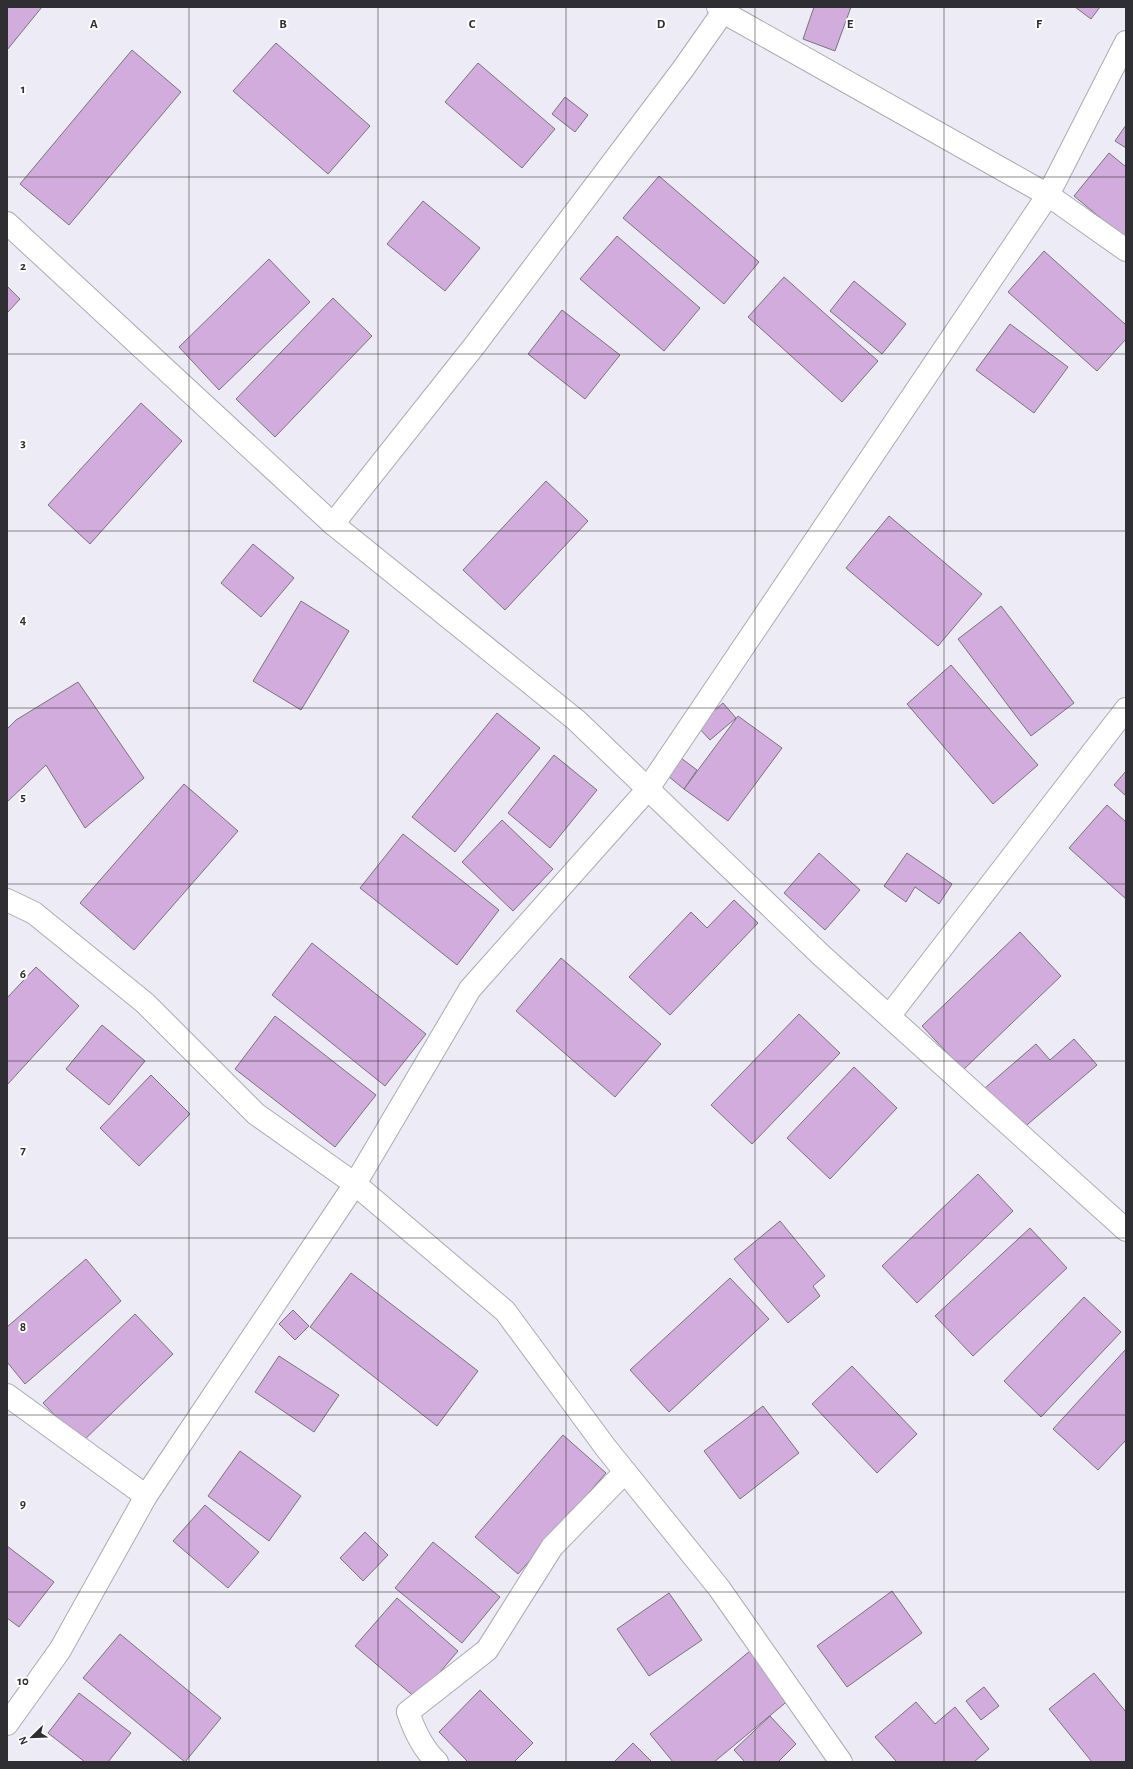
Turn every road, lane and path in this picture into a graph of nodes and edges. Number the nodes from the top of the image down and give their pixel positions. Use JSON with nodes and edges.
{"nodes":[{"id":1,"x":720,"y":9,"type":"edge"},
{"id":2,"x":1126,"y":42,"type":"edge"},
{"id":3,"x":1048,"y":195,"type":"junction"},
{"id":4,"x":7,"y":223,"type":"edge"},
{"id":5,"x":1126,"y":250,"type":"edge"},
{"id":6,"x":333,"y":524,"type":"junction"},
{"id":7,"x":1126,"y":709,"type":"edge"},
{"id":8,"x":647,"y":790,"type":"junction"},
{"id":9,"x":7,"y":900,"type":"edge"},
{"id":10,"x":890,"y":1015,"type":"junction"},
{"id":11,"x":355,"y":1184,"type":"junction"},
{"id":12,"x":1126,"y":1230,"type":"edge"},
{"id":13,"x":7,"y":1394,"type":"edge"},
{"id":14,"x":625,"y":1472,"type":"junction"},
{"id":15,"x":146,"y":1496,"type":"junction"},
{"id":16,"x":7,"y":1724,"type":"edge"},
{"id":17,"x":437,"y":1762,"type":"edge"},
{"id":18,"x":841,"y":1762,"type":"edge"}],
"edges":[{"from":1,"to":3,"type":"street"},
{"from":1,"to":6,"type":"street"},
{"from":2,"to":3,"type":"street"},
{"from":3,"to":5,"type":"street"},
{"from":3,"to":8,"type":"street"},
{"from":4,"to":6,"type":"street"},
{"from":6,"to":8,"type":"street"},
{"from":7,"to":10,"type":"street"},
{"from":8,"to":10,"type":"street"},
{"from":8,"to":11,"type":"street"},
{"from":9,"to":11,"type":"street"},
{"from":10,"to":12,"type":"street"},
{"from":11,"to":14,"type":"street"},
{"from":11,"to":15,"type":"street"},
{"from":13,"to":15,"type":"street"},
{"from":14,"to":17,"type":"street"},
{"from":14,"to":18,"type":"street"},
{"from":15,"to":16,"type":"street"}]}
